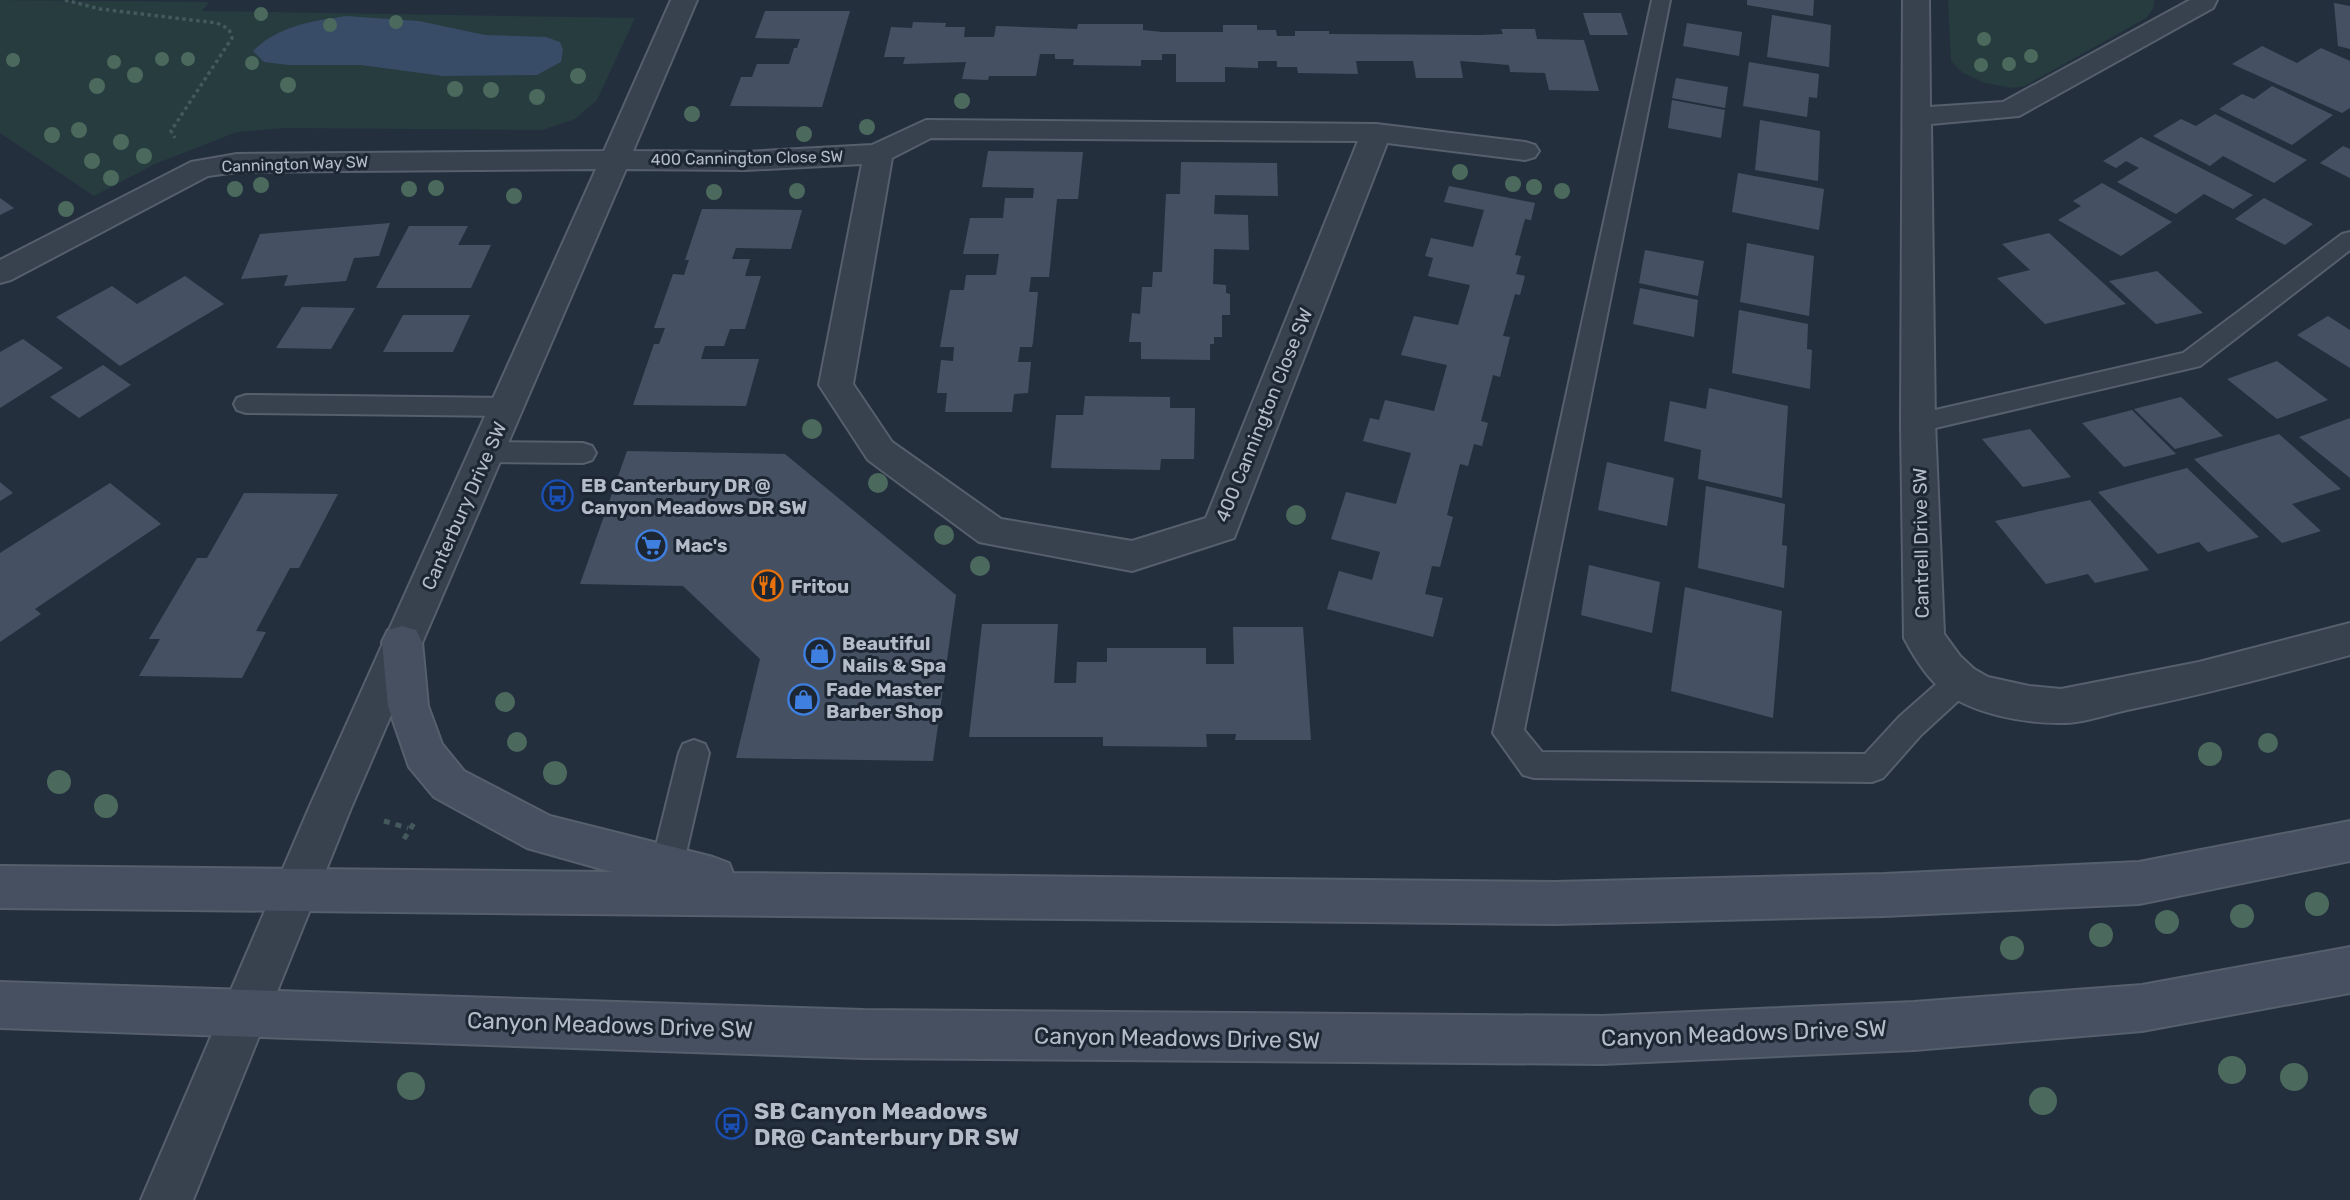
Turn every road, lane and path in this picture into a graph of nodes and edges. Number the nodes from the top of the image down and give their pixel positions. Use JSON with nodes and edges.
{"nodes":[{"id":1,"x":65,"y":0,"type":"edge"},
{"id":2,"x":684,"y":0,"type":"edge"},
{"id":3,"x":1661,"y":0,"type":"edge"},
{"id":4,"x":1916,"y":0,"type":"edge"},
{"id":5,"x":2204,"y":0,"type":"edge"},
{"id":6,"x":1917,"y":116,"type":"junction"},
{"id":7,"x":1376,"y":133,"type":"junction"},
{"id":8,"x":1525,"y":151,"type":"dead end"},
{"id":9,"x":878,"y":155,"type":"junction"},
{"id":10,"x":616,"y":160,"type":"junction"},
{"id":11,"x":201,"y":168,"type":"junction"},
{"id":12,"x":2350,"y":239,"type":"edge"},
{"id":13,"x":0,"y":274,"type":"edge"},
{"id":14,"x":246,"y":404,"type":"dead end"},
{"id":15,"x":508,"y":407,"type":"junction"},
{"id":16,"x":1919,"y":422,"type":"junction"},
{"id":17,"x":488,"y":452,"type":"junction"},
{"id":18,"x":583,"y":453,"type":"dead end"},
{"id":19,"x":2350,"y":639,"type":"edge"},
{"id":20,"x":402,"y":642,"type":"junction"},
{"id":21,"x":1960,"y":681,"type":"junction"},
{"id":22,"x":694,"y":753,"type":"dead end"},
{"id":23,"x":423,"y":812,"type":"dead end"},
{"id":24,"x":384,"y":821,"type":"dead end"},
{"id":25,"x":408,"y":828,"type":"junction"},
{"id":26,"x":2350,"y":841,"type":"edge"},
{"id":27,"x":399,"y":849,"type":"dead end"},
{"id":28,"x":667,"y":866,"type":"junction"},
{"id":29,"x":0,"y":887,"type":"edge"},
{"id":30,"x":298,"y":890,"type":"junction"},
{"id":31,"x":772,"y":893,"type":"junction"},
{"id":32,"x":2350,"y":970,"type":"edge"},
{"id":33,"x":0,"y":1004,"type":"edge"},
{"id":34,"x":245,"y":1013,"type":"junction"},
{"id":35,"x":167,"y":1200,"type":"edge"}],
"edges":[{"from":1,"to":11,"type":"path"},
{"from":2,"to":10,"type":"street","name":"Canterbury Drive SW"},
{"from":3,"to":21,"type":"lane"},
{"from":4,"to":6,"type":"street","name":"Cantrell Drive SW"},
{"from":5,"to":6,"type":"street"},
{"from":6,"to":16,"type":"street","name":"Cantrell Drive SW"},
{"from":7,"to":8,"type":"street","name":"400 Cannington Close SW"},
{"from":7,"to":9,"type":"street","name":"400 Cannington Close SW"},
{"from":7,"to":9,"type":"street","name":"400 Cannington Close SW"},
{"from":9,"to":10,"type":"street","name":"400 Cannington Close SW"},
{"from":10,"to":11,"type":"street","name":"Cannington Way SW"},
{"from":10,"to":15,"type":"street","name":"Canterbury Drive SW"},
{"from":11,"to":13,"type":"street","name":"Cannington Way SW"},
{"from":12,"to":16,"type":"lane"},
{"from":14,"to":15,"type":"lane"},
{"from":15,"to":17,"type":"street","name":"Canterbury Drive SW"},
{"from":16,"to":21,"type":"street","name":"Cantrell Drive SW"},
{"from":17,"to":18,"type":"lane"},
{"from":17,"to":20,"type":"street","name":"Canterbury Drive SW"},
{"from":19,"to":21,"type":"street","name":"Cantrell Drive SW"},
{"from":20,"to":28,"type":"main road"},
{"from":20,"to":30,"type":"street","name":"Canterbury Drive SW"},
{"from":22,"to":28,"type":"lane"},
{"from":23,"to":25,"type":"path"},
{"from":24,"to":25,"type":"path"},
{"from":25,"to":27,"type":"path"},
{"from":26,"to":31,"type":"main road"},
{"from":28,"to":31,"type":"main road"},
{"from":29,"to":30,"type":"main road"},
{"from":30,"to":31,"type":"main road"},
{"from":30,"to":34,"type":"street","name":"Canterbury Drive SW"},
{"from":32,"to":34,"type":"main road","name":"Canyon Meadows Drive SW"},
{"from":33,"to":34,"type":"main road","name":"Canyon Meadows Drive SW"},
{"from":34,"to":35,"type":"street","name":"Canterbury Drive SW"}]}
